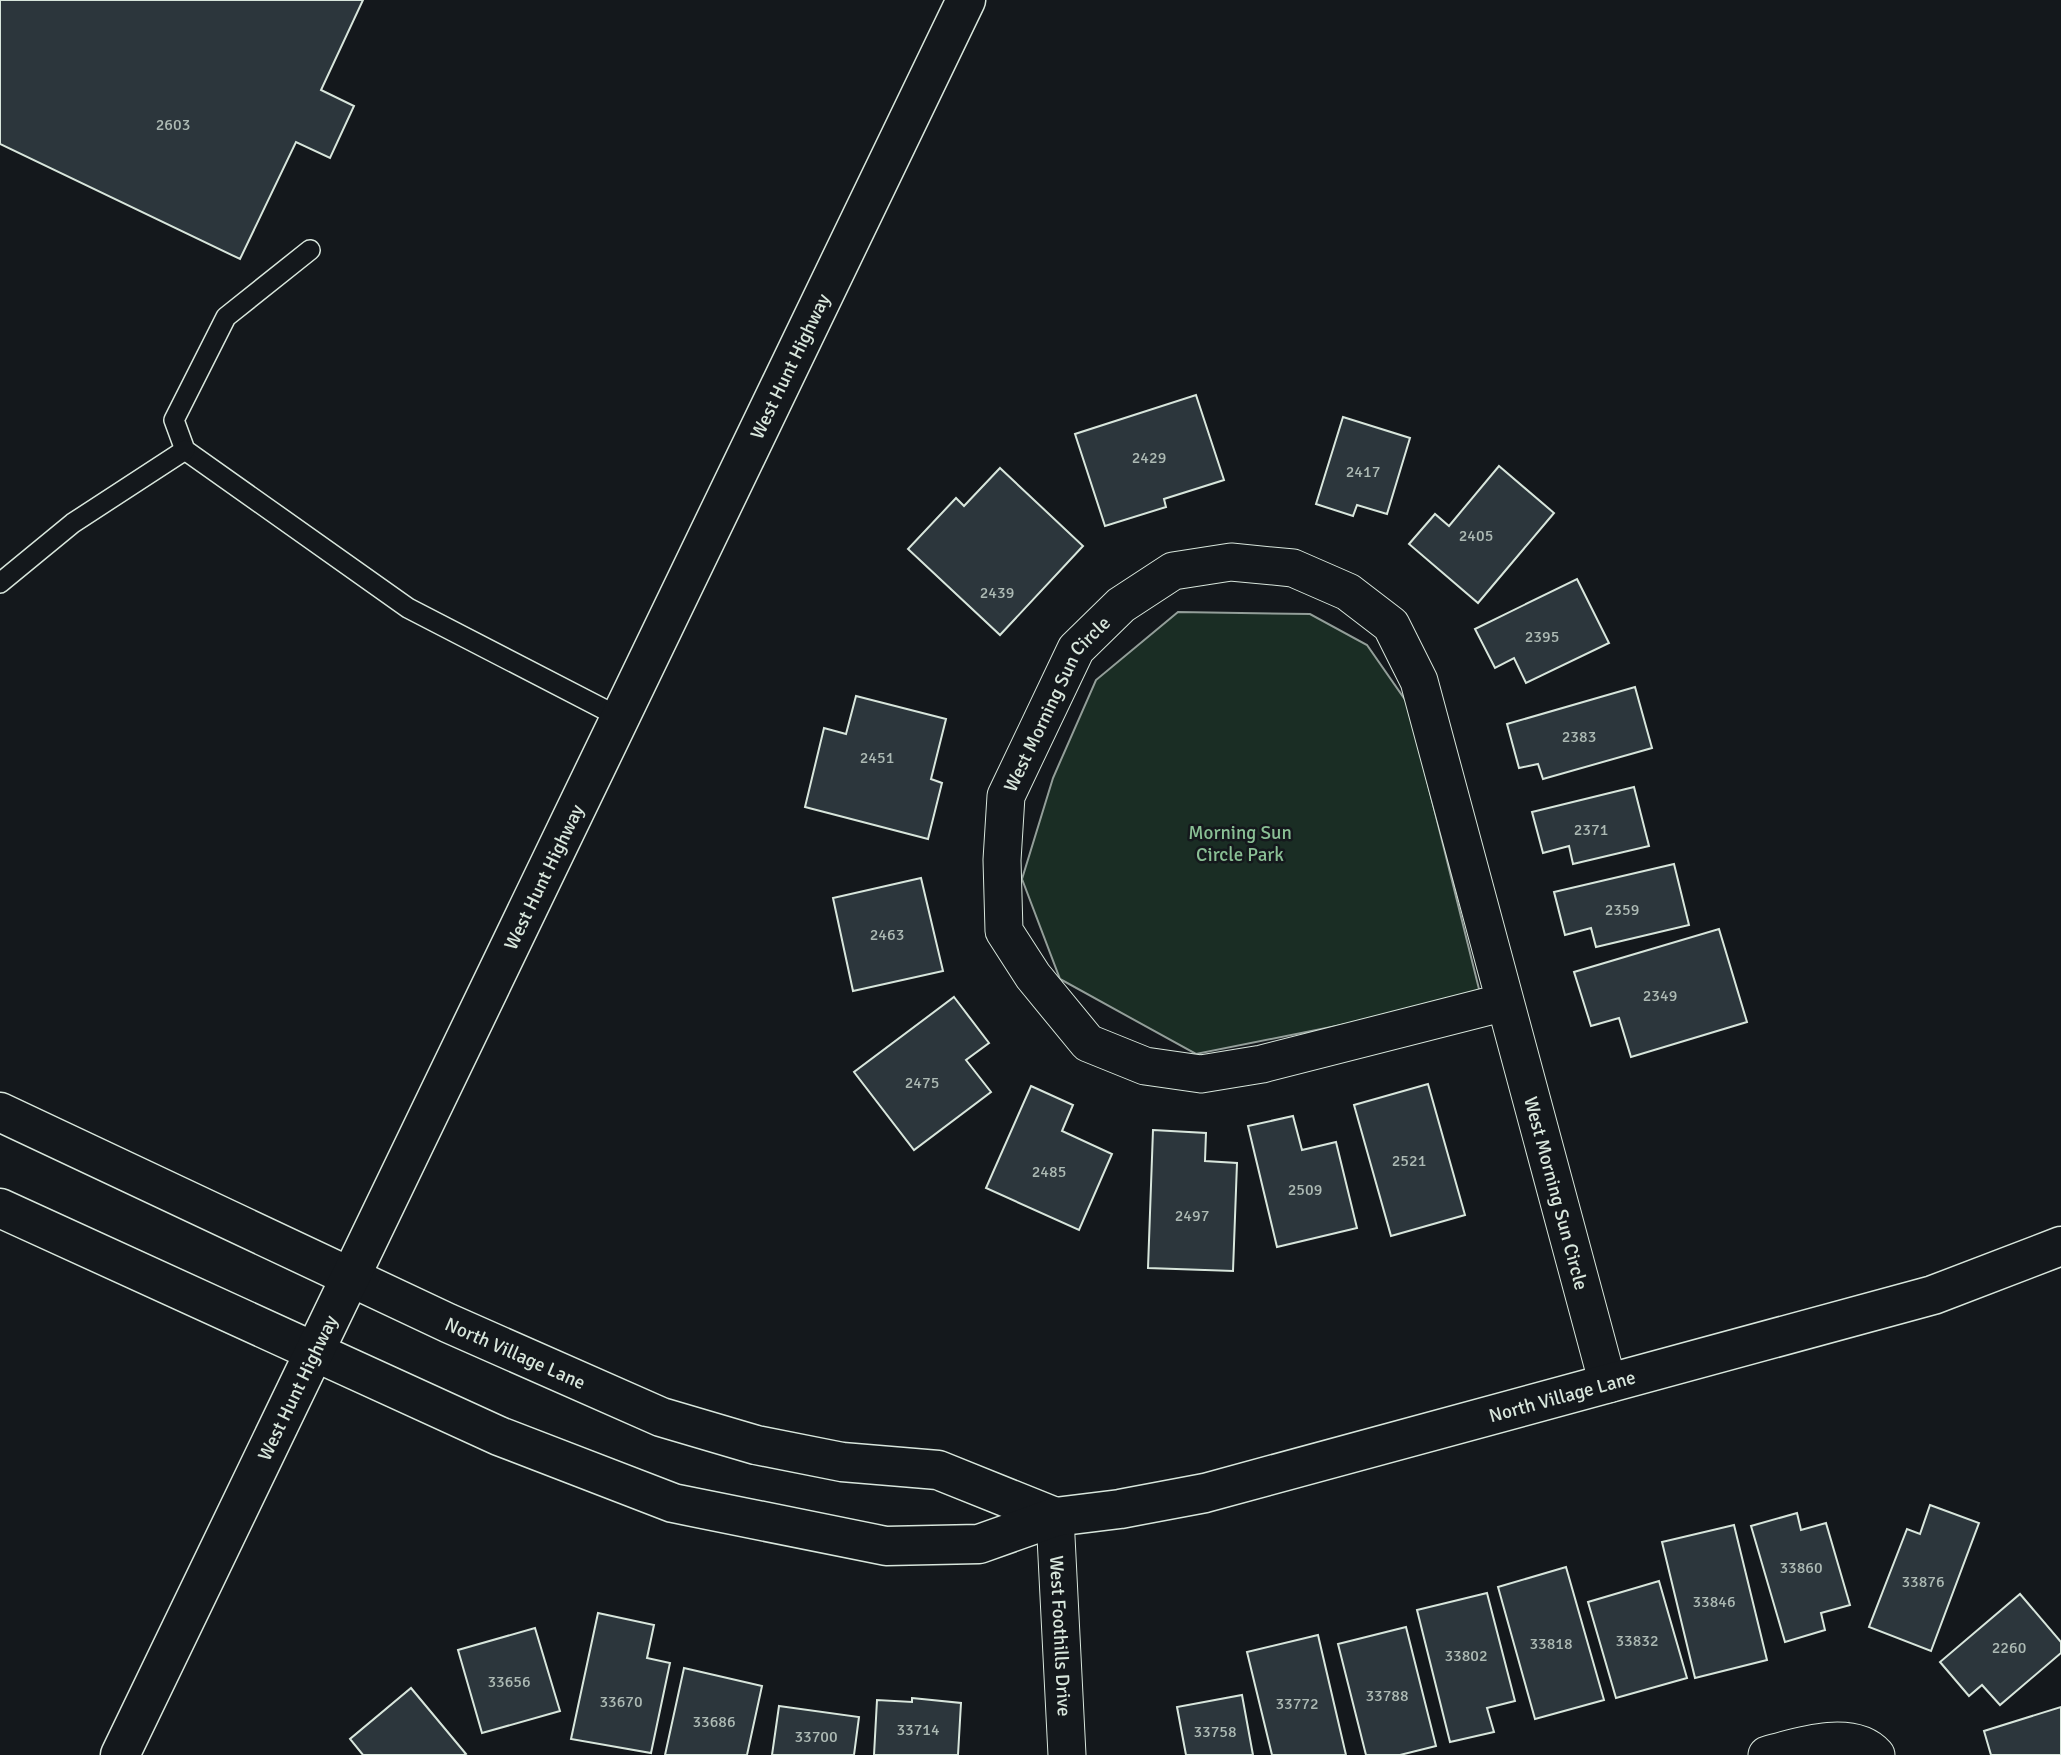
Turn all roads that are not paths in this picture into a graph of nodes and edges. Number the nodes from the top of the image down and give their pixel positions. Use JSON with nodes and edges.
{"nodes":[{"id":1,"x":966,"y":0,"type":"edge"},
{"id":2,"x":310,"y":250,"type":"dead end"},
{"id":3,"x":185,"y":450,"type":"junction"},
{"id":4,"x":0,"y":583,"type":"edge"},
{"id":5,"x":619,"y":717,"type":"junction"},
{"id":6,"x":1505,"y":1002,"type":"junction"},
{"id":7,"x":0,"y":1112,"type":"edge"},
{"id":8,"x":0,"y":1208,"type":"edge"},
{"id":9,"x":2061,"y":1246,"type":"edge"},
{"id":10,"x":349,"y":1277,"type":"junction"},
{"id":11,"x":314,"y":1352,"type":"junction"},
{"id":12,"x":1608,"y":1384,"type":"junction"},
{"id":13,"x":1055,"y":1517,"type":"junction"},
{"id":14,"x":120,"y":1755,"type":"edge"},
{"id":15,"x":1067,"y":1755,"type":"edge"},
{"id":16,"x":1767,"y":1755,"type":"edge"},
{"id":17,"x":1876,"y":1755,"type":"edge"}],
"edges":[{"from":1,"to":5,"type":"street","name":"West Hunt Highway"},
{"from":2,"to":3,"type":"lane"},
{"from":3,"to":4,"type":"lane"},
{"from":3,"to":5,"type":"lane"},
{"from":5,"to":10,"type":"street","name":"West Hunt Highway"},
{"from":6,"to":6,"type":"street","name":"West Morning Sun Circle"},
{"from":6,"to":12,"type":"street","name":"West Morning Sun Circle"},
{"from":7,"to":10,"type":"street","name":"North Village Lane"},
{"from":8,"to":11,"type":"street","name":"North Village Lane"},
{"from":9,"to":12,"type":"street","name":"North Village Lane"},
{"from":10,"to":11,"type":"street","name":"West Hunt Highway"},
{"from":10,"to":13,"type":"street","name":"North Village Lane"},
{"from":11,"to":13,"type":"street","name":"North Village Lane"},
{"from":11,"to":14,"type":"street","name":"West Hunt Highway"},
{"from":12,"to":13,"type":"street","name":"North Village Lane"},
{"from":13,"to":15,"type":"street","name":"West Foothills Drive"},
{"from":16,"to":17,"type":"street"}]}
